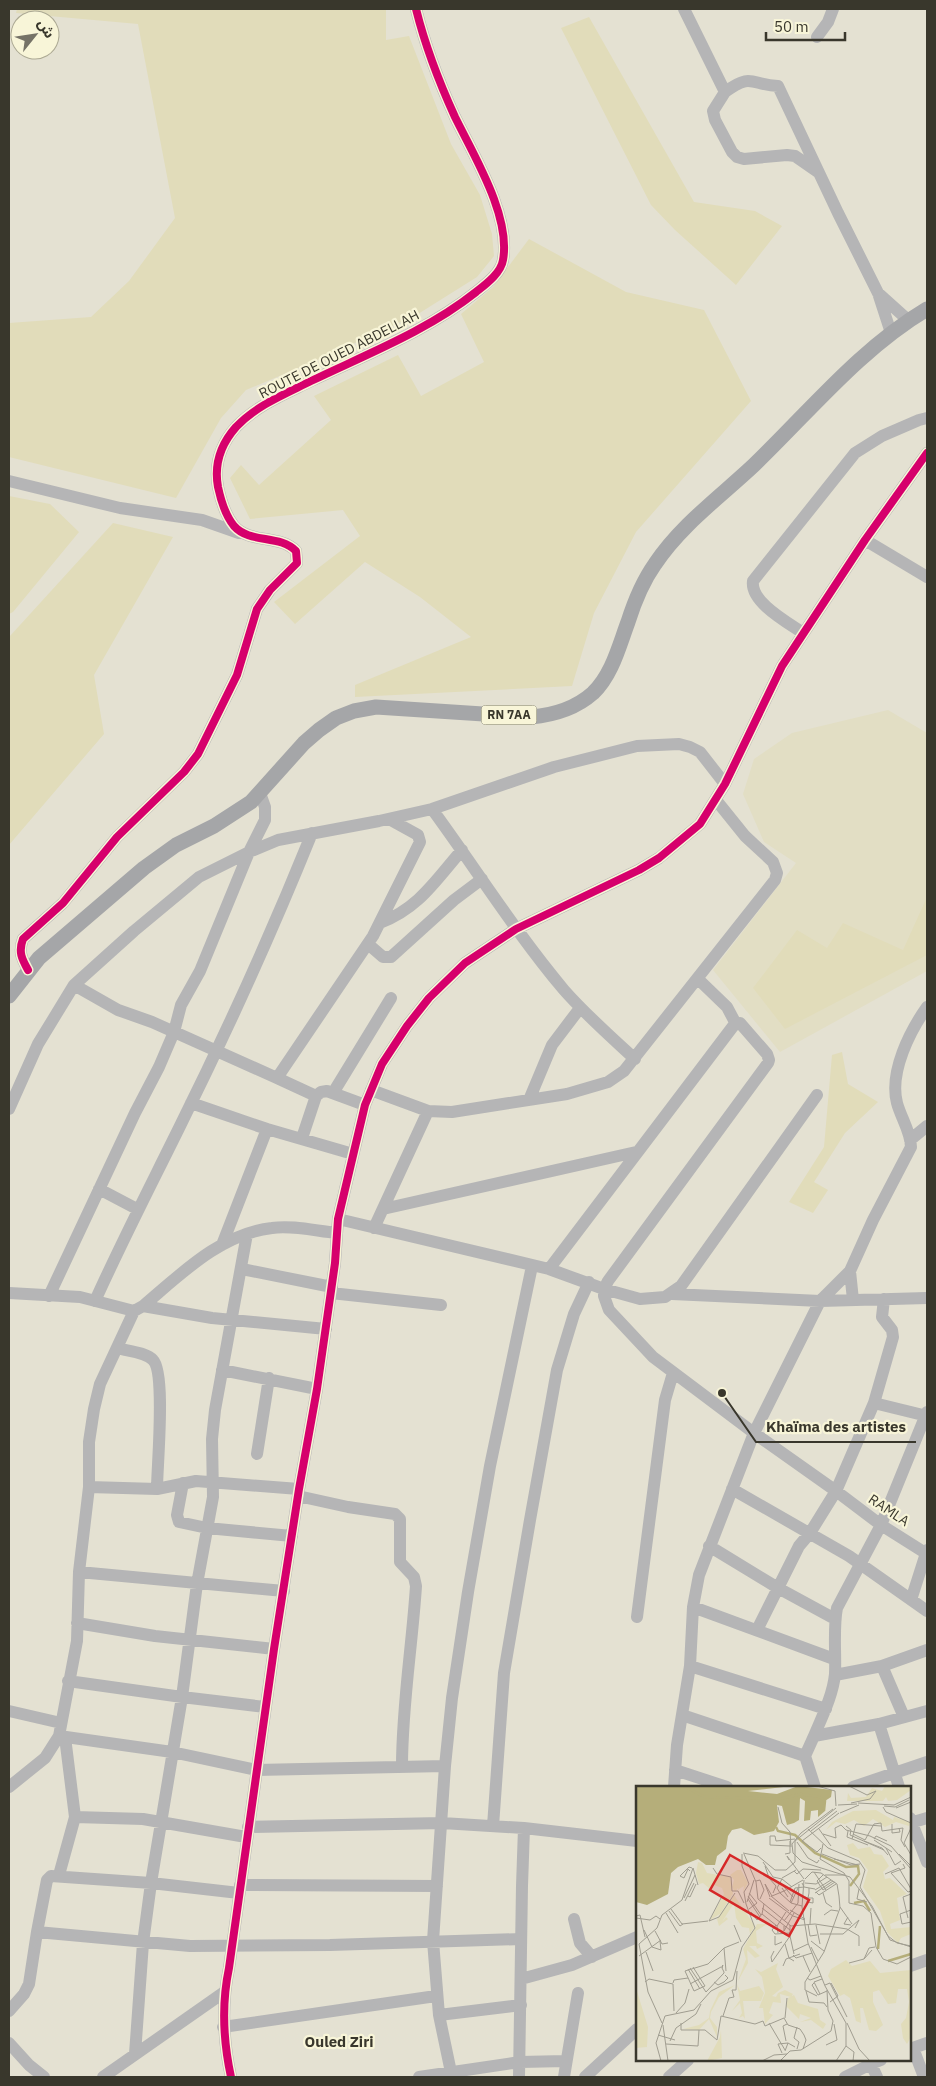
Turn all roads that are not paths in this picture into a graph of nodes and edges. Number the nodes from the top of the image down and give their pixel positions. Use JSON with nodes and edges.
{"nodes":[{"id":1,"x":416,"y":9,"type":"edge"},
{"id":2,"x":684,"y":9,"type":"edge"},
{"id":3,"x":833,"y":9,"type":"edge"},
{"id":4,"x":817,"y":37,"type":"dead end"},
{"id":5,"x":726,"y":92,"type":"junction"},
{"id":6,"x":820,"y":174,"type":"junction"},
{"id":7,"x":878,"y":293,"type":"junction"},
{"id":8,"x":927,"y":309,"type":"edge"},
{"id":9,"x":908,"y":320,"type":"junction"},
{"id":10,"x":891,"y":333,"type":"junction"},
{"id":11,"x":927,"y":418,"type":"edge"},
{"id":12,"x":927,"y":453,"type":"edge"},
{"id":13,"x":9,"y":480,"type":"edge"},
{"id":14,"x":244,"y":535,"type":"junction"},
{"id":15,"x":865,"y":540,"type":"junction"},
{"id":16,"x":927,"y":577,"type":"edge"},
{"id":17,"x":803,"y":633,"type":"junction"},
{"id":18,"x":725,"y":784,"type":"junction"},
{"id":19,"x":260,"y":793,"type":"junction"},
{"id":20,"x":716,"y":800,"type":"junction"},
{"id":21,"x":432,"y":808,"type":"junction"},
{"id":22,"x":390,"y":819,"type":"junction"},
{"id":23,"x":312,"y":833,"type":"junction"},
{"id":24,"x":462,"y":850,"type":"junction"},
{"id":25,"x":249,"y":852,"type":"junction"},
{"id":26,"x":482,"y":879,"type":"junction"},
{"id":27,"x":380,"y":923,"type":"junction"},
{"id":28,"x":516,"y":930,"type":"junction"},
{"id":29,"x":368,"y":944,"type":"junction"},
{"id":30,"x":28,"y":970,"type":"junction"},
{"id":31,"x":698,"y":979,"type":"junction"},
{"id":32,"x":74,"y":985,"type":"junction"},
{"id":33,"x":9,"y":996,"type":"edge"},
{"id":34,"x":391,"y":998,"type":"dead end"},
{"id":35,"x":927,"y":1007,"type":"edge"},
{"id":36,"x":580,"y":1008,"type":"junction"},
{"id":37,"x":736,"y":1024,"type":"junction"},
{"id":38,"x":174,"y":1032,"type":"junction"},
{"id":39,"x":216,"y":1052,"type":"junction"},
{"id":40,"x":635,"y":1059,"type":"junction"},
{"id":41,"x":277,"y":1078,"type":"junction"},
{"id":42,"x":370,"y":1090,"type":"junction"},
{"id":43,"x":333,"y":1093,"type":"junction"},
{"id":44,"x":817,"y":1095,"type":"dead end"},
{"id":45,"x":316,"y":1096,"type":"junction"},
{"id":46,"x":529,"y":1100,"type":"junction"},
{"id":47,"x":191,"y":1103,"type":"junction"},
{"id":48,"x":365,"y":1105,"type":"junction"},
{"id":49,"x":9,"y":1109,"type":"edge"},
{"id":50,"x":428,"y":1111,"type":"junction"},
{"id":51,"x":927,"y":1126,"type":"edge"},
{"id":52,"x":267,"y":1129,"type":"junction"},
{"id":53,"x":302,"y":1138,"type":"junction"},
{"id":54,"x":910,"y":1140,"type":"junction"},
{"id":55,"x":636,"y":1152,"type":"junction"},
{"id":56,"x":353,"y":1154,"type":"junction"},
{"id":57,"x":99,"y":1189,"type":"junction"},
{"id":58,"x":137,"y":1209,"type":"junction"},
{"id":59,"x":383,"y":1209,"type":"junction"},
{"id":60,"x":338,"y":1219,"type":"junction"},
{"id":61,"x":374,"y":1228,"type":"junction"},
{"id":62,"x":247,"y":1234,"type":"junction"},
{"id":63,"x":337,"y":1234,"type":"junction"},
{"id":64,"x":222,"y":1245,"type":"junction"},
{"id":65,"x":532,"y":1266,"type":"junction"},
{"id":66,"x":549,"y":1268,"type":"junction"},
{"id":67,"x":242,"y":1269,"type":"junction"},
{"id":68,"x":850,"y":1271,"type":"junction"},
{"id":69,"x":589,"y":1282,"type":"junction"},
{"id":70,"x":604,"y":1288,"type":"junction"},
{"id":71,"x":331,"y":1290,"type":"junction"},
{"id":72,"x":9,"y":1293,"type":"edge"},
{"id":73,"x":672,"y":1294,"type":"junction"},
{"id":74,"x":49,"y":1296,"type":"junction"},
{"id":75,"x":927,"y":1298,"type":"edge"},
{"id":76,"x":884,"y":1299,"type":"junction"},
{"id":77,"x":853,"y":1300,"type":"junction"},
{"id":78,"x":94,"y":1301,"type":"junction"},
{"id":79,"x":820,"y":1301,"type":"junction"},
{"id":80,"x":441,"y":1305,"type":"dead end"},
{"id":81,"x":139,"y":1308,"type":"junction"},
{"id":82,"x":232,"y":1319,"type":"junction"},
{"id":83,"x":326,"y":1329,"type":"junction"},
{"id":84,"x":117,"y":1348,"type":"junction"},
{"id":85,"x":222,"y":1370,"type":"junction"},
{"id":86,"x":672,"y":1373,"type":"junction"},
{"id":87,"x":269,"y":1378,"type":"junction"},
{"id":88,"x":317,"y":1390,"type":"junction"},
{"id":89,"x":874,"y":1402,"type":"junction"},
{"id":90,"x":927,"y":1414,"type":"edge"},
{"id":91,"x":754,"y":1433,"type":"junction"},
{"id":92,"x":257,"y":1454,"type":"dead end"},
{"id":93,"x":213,"y":1482,"type":"junction"},
{"id":94,"x":183,"y":1483,"type":"junction"},
{"id":95,"x":89,"y":1487,"type":"junction"},
{"id":96,"x":158,"y":1489,"type":"junction"},
{"id":97,"x":732,"y":1489,"type":"junction"},
{"id":98,"x":836,"y":1490,"type":"junction"},
{"id":99,"x":298,"y":1492,"type":"junction"},
{"id":100,"x":881,"y":1524,"type":"junction"},
{"id":101,"x":207,"y":1528,"type":"junction"},
{"id":102,"x":810,"y":1533,"type":"junction"},
{"id":103,"x":292,"y":1536,"type":"junction"},
{"id":104,"x":709,"y":1546,"type":"junction"},
{"id":105,"x":927,"y":1552,"type":"edge"},
{"id":106,"x":861,"y":1565,"type":"junction"},
{"id":107,"x":79,"y":1572,"type":"junction"},
{"id":108,"x":197,"y":1584,"type":"junction"},
{"id":109,"x":778,"y":1588,"type":"junction"},
{"id":110,"x":284,"y":1591,"type":"junction"},
{"id":111,"x":911,"y":1600,"type":"junction"},
{"id":112,"x":693,"y":1607,"type":"junction"},
{"id":113,"x":927,"y":1611,"type":"edge"},
{"id":114,"x":637,"y":1617,"type":"dead end"},
{"id":115,"x":835,"y":1619,"type":"junction"},
{"id":116,"x":77,"y":1623,"type":"junction"},
{"id":117,"x":757,"y":1630,"type":"junction"},
{"id":118,"x":189,"y":1640,"type":"junction"},
{"id":119,"x":274,"y":1649,"type":"junction"},
{"id":120,"x":927,"y":1650,"type":"edge"},
{"id":121,"x":834,"y":1658,"type":"junction"},
{"id":122,"x":690,"y":1666,"type":"junction"},
{"id":123,"x":882,"y":1666,"type":"junction"},
{"id":124,"x":834,"y":1675,"type":"junction"},
{"id":125,"x":68,"y":1681,"type":"junction"},
{"id":126,"x":182,"y":1697,"type":"junction"},
{"id":127,"x":266,"y":1707,"type":"junction"},
{"id":128,"x":826,"y":1709,"type":"junction"},
{"id":129,"x":9,"y":1711,"type":"edge"},
{"id":130,"x":927,"y":1711,"type":"edge"},
{"id":131,"x":682,"y":1715,"type":"junction"},
{"id":132,"x":904,"y":1717,"type":"junction"},
{"id":133,"x":61,"y":1723,"type":"junction"},
{"id":134,"x":879,"y":1724,"type":"junction"},
{"id":135,"x":814,"y":1736,"type":"junction"},
{"id":136,"x":62,"y":1737,"type":"junction"},
{"id":137,"x":172,"y":1752,"type":"junction"},
{"id":138,"x":805,"y":1756,"type":"junction"},
{"id":139,"x":927,"y":1762,"type":"edge"},
{"id":140,"x":402,"y":1766,"type":"junction"},
{"id":141,"x":445,"y":1766,"type":"junction"},
{"id":142,"x":256,"y":1770,"type":"junction"},
{"id":143,"x":675,"y":1770,"type":"junction"},
{"id":144,"x":894,"y":1773,"type":"junction"},
{"id":145,"x":674,"y":1786,"type":"edge"},
{"id":146,"x":724,"y":1786,"type":"edge"},
{"id":147,"x":816,"y":1786,"type":"edge"},
{"id":148,"x":856,"y":1786,"type":"edge"},
{"id":149,"x":899,"y":1786,"type":"edge"},
{"id":150,"x":9,"y":1787,"type":"edge"},
{"id":151,"x":75,"y":1817,"type":"junction"},
{"id":152,"x":927,"y":1818,"type":"edge"},
{"id":153,"x":162,"y":1821,"type":"junction"},
{"id":154,"x":911,"y":1822,"type":"edge"},
{"id":155,"x":442,"y":1823,"type":"junction"},
{"id":156,"x":911,"y":1824,"type":"edge"},
{"id":157,"x":493,"y":1826,"type":"junction"},
{"id":158,"x":524,"y":1828,"type":"junction"},
{"id":159,"x":247,"y":1832,"type":"junction"},
{"id":160,"x":636,"y":1841,"type":"edge"},
{"id":161,"x":927,"y":1862,"type":"edge"},
{"id":162,"x":59,"y":1876,"type":"junction"},
{"id":163,"x":151,"y":1883,"type":"junction"},
{"id":164,"x":437,"y":1886,"type":"junction"},
{"id":165,"x":240,"y":1889,"type":"junction"},
{"id":166,"x":574,"y":1918,"type":"dead end"},
{"id":167,"x":36,"y":1932,"type":"junction"},
{"id":168,"x":636,"y":1937,"type":"edge"},
{"id":169,"x":521,"y":1939,"type":"junction"},
{"id":170,"x":432,"y":1941,"type":"junction"},
{"id":171,"x":143,"y":1943,"type":"junction"},
{"id":172,"x":232,"y":1946,"type":"junction"},
{"id":173,"x":592,"y":1957,"type":"junction"},
{"id":174,"x":927,"y":1960,"type":"edge"},
{"id":175,"x":911,"y":1964,"type":"edge"},
{"id":176,"x":521,"y":1979,"type":"junction"},
{"id":177,"x":223,"y":1993,"type":"junction"},
{"id":178,"x":578,"y":1993,"type":"dead end"},
{"id":179,"x":436,"y":1996,"type":"junction"},
{"id":180,"x":520,"y":2005,"type":"junction"},
{"id":181,"x":9,"y":2011,"type":"edge"},
{"id":182,"x":439,"y":2015,"type":"junction"},
{"id":183,"x":223,"y":2027,"type":"junction"},
{"id":184,"x":636,"y":2031,"type":"edge"},
{"id":185,"x":927,"y":2042,"type":"edge"},
{"id":186,"x":9,"y":2043,"type":"edge"},
{"id":187,"x":911,"y":2048,"type":"edge"},
{"id":188,"x":134,"y":2054,"type":"junction"},
{"id":189,"x":566,"y":2061,"type":"junction"},
{"id":190,"x":687,"y":2061,"type":"edge"},
{"id":191,"x":520,"y":2062,"type":"junction"},
{"id":192,"x":868,"y":2063,"type":"edge"},
{"id":193,"x":452,"y":2075,"type":"edge"},
{"id":194,"x":44,"y":2077,"type":"edge"},
{"id":195,"x":103,"y":2077,"type":"edge"},
{"id":196,"x":231,"y":2077,"type":"edge"},
{"id":197,"x":419,"y":2077,"type":"edge"},
{"id":198,"x":520,"y":2077,"type":"edge"},
{"id":199,"x":564,"y":2077,"type":"edge"},
{"id":200,"x":585,"y":2077,"type":"edge"},
{"id":201,"x":669,"y":2077,"type":"edge"},
{"id":202,"x":845,"y":2077,"type":"edge"},
{"id":203,"x":877,"y":2077,"type":"edge"},
{"id":204,"x":924,"y":2077,"type":"edge"}],
"edges":[{"from":1,"to":14,"type":"street","name":"ROUTE DE OUED ABDELLAH"},
{"from":2,"to":5,"type":"street"},
{"from":3,"to":4,"type":"street"},
{"from":5,"to":6,"type":"street"},
{"from":5,"to":6,"type":"street"},
{"from":6,"to":7,"type":"street"},
{"from":7,"to":9,"type":"street"},
{"from":7,"to":10,"type":"street"},
{"from":8,"to":9,"type":"main road","number":"RN 7AA"},
{"from":9,"to":10,"type":"main road","number":"RN 7AA"},
{"from":10,"to":19,"type":"main road","number":"RN 7AA"},
{"from":11,"to":17,"type":"street"},
{"from":12,"to":15,"type":"street"},
{"from":13,"to":14,"type":"street"},
{"from":14,"to":30,"type":"street"},
{"from":15,"to":16,"type":"street"},
{"from":15,"to":17,"type":"street"},
{"from":17,"to":18,"type":"street"},
{"from":18,"to":20,"type":"street"},
{"from":18,"to":21,"type":"street"},
{"from":19,"to":25,"type":"street"},
{"from":19,"to":30,"type":"main road","number":"RN 7AA"},
{"from":20,"to":28,"type":"street"},
{"from":20,"to":31,"type":"street"},
{"from":21,"to":22,"type":"street"},
{"from":21,"to":24,"type":"street"},
{"from":22,"to":23,"type":"street"},
{"from":22,"to":27,"type":"street"},
{"from":23,"to":25,"type":"street"},
{"from":23,"to":39,"type":"street"},
{"from":24,"to":26,"type":"street"},
{"from":24,"to":27,"type":"street"},
{"from":25,"to":32,"type":"street"},
{"from":25,"to":38,"type":"street"},
{"from":26,"to":28,"type":"street"},
{"from":26,"to":29,"type":"street"},
{"from":27,"to":29,"type":"street"},
{"from":28,"to":36,"type":"street"},
{"from":28,"to":42,"type":"street"},
{"from":29,"to":41,"type":"street"},
{"from":30,"to":33,"type":"main road","number":"RN 7AA"},
{"from":31,"to":37,"type":"street"},
{"from":31,"to":40,"type":"street"},
{"from":32,"to":38,"type":"street"},
{"from":32,"to":49,"type":"street"},
{"from":34,"to":43,"type":"street"},
{"from":35,"to":54,"type":"street"},
{"from":36,"to":40,"type":"street"},
{"from":36,"to":46,"type":"street"},
{"from":37,"to":55,"type":"street"},
{"from":37,"to":70,"type":"street"},
{"from":38,"to":39,"type":"street"},
{"from":38,"to":57,"type":"street"},
{"from":39,"to":41,"type":"street"},
{"from":39,"to":47,"type":"street"},
{"from":40,"to":46,"type":"street"},
{"from":41,"to":45,"type":"street"},
{"from":42,"to":48,"type":"street"},
{"from":42,"to":50,"type":"street"},
{"from":43,"to":45,"type":"street"},
{"from":43,"to":48,"type":"street"},
{"from":44,"to":73,"type":"street"},
{"from":45,"to":53,"type":"street"},
{"from":46,"to":50,"type":"street"},
{"from":47,"to":52,"type":"street"},
{"from":47,"to":58,"type":"street"},
{"from":48,"to":56,"type":"street"},
{"from":50,"to":59,"type":"street"},
{"from":51,"to":54,"type":"street"},
{"from":52,"to":53,"type":"street"},
{"from":52,"to":64,"type":"street"},
{"from":53,"to":56,"type":"street"},
{"from":54,"to":68,"type":"street"},
{"from":55,"to":59,"type":"street"},
{"from":55,"to":66,"type":"street"},
{"from":56,"to":60,"type":"street"},
{"from":57,"to":58,"type":"street"},
{"from":57,"to":74,"type":"street"},
{"from":58,"to":78,"type":"street"},
{"from":59,"to":61,"type":"street"},
{"from":60,"to":61,"type":"street"},
{"from":60,"to":63,"type":"street"},
{"from":61,"to":65,"type":"street"},
{"from":62,"to":63,"type":"street"},
{"from":62,"to":64,"type":"street"},
{"from":62,"to":67,"type":"street"},
{"from":63,"to":71,"type":"street"},
{"from":64,"to":81,"type":"street"},
{"from":65,"to":66,"type":"street"},
{"from":65,"to":141,"type":"street"},
{"from":66,"to":69,"type":"street"},
{"from":67,"to":71,"type":"street"},
{"from":67,"to":82,"type":"street"},
{"from":68,"to":77,"type":"street"},
{"from":68,"to":79,"type":"street"},
{"from":69,"to":70,"type":"street"},
{"from":69,"to":157,"type":"street"},
{"from":70,"to":73,"type":"street"},
{"from":70,"to":86,"type":"street","name":"RAMLA"},
{"from":71,"to":80,"type":"street"},
{"from":71,"to":83,"type":"street"},
{"from":72,"to":74,"type":"street"},
{"from":73,"to":79,"type":"street"},
{"from":74,"to":78,"type":"street"},
{"from":75,"to":76,"type":"street"},
{"from":76,"to":77,"type":"street"},
{"from":76,"to":89,"type":"street"},
{"from":77,"to":79,"type":"street"},
{"from":78,"to":81,"type":"street"},
{"from":79,"to":91,"type":"street"},
{"from":81,"to":82,"type":"street"},
{"from":81,"to":84,"type":"street"},
{"from":82,"to":83,"type":"street"},
{"from":82,"to":85,"type":"street"},
{"from":83,"to":88,"type":"street"},
{"from":84,"to":95,"type":"street"},
{"from":84,"to":96,"type":"street"},
{"from":85,"to":87,"type":"street"},
{"from":85,"to":93,"type":"street"},
{"from":86,"to":91,"type":"street","name":"RAMLA"},
{"from":86,"to":114,"type":"street"},
{"from":87,"to":88,"type":"street"},
{"from":87,"to":92,"type":"street"},
{"from":88,"to":99,"type":"street"},
{"from":89,"to":90,"type":"street"},
{"from":89,"to":98,"type":"street"},
{"from":90,"to":100,"type":"street"},
{"from":91,"to":97,"type":"street"},
{"from":91,"to":98,"type":"street","name":"RAMLA"},
{"from":93,"to":94,"type":"street"},
{"from":93,"to":99,"type":"street"},
{"from":93,"to":101,"type":"street"},
{"from":94,"to":96,"type":"street"},
{"from":94,"to":101,"type":"street"},
{"from":95,"to":96,"type":"street"},
{"from":95,"to":107,"type":"street"},
{"from":97,"to":102,"type":"street"},
{"from":97,"to":104,"type":"street"},
{"from":98,"to":100,"type":"street","name":"RAMLA"},
{"from":98,"to":102,"type":"street"},
{"from":99,"to":103,"type":"street"},
{"from":99,"to":140,"type":"street"},
{"from":100,"to":105,"type":"street","name":"RAMLA"},
{"from":100,"to":106,"type":"street"},
{"from":101,"to":103,"type":"street"},
{"from":101,"to":108,"type":"street"},
{"from":102,"to":106,"type":"street"},
{"from":102,"to":109,"type":"street"},
{"from":103,"to":110,"type":"street"},
{"from":104,"to":109,"type":"street"},
{"from":104,"to":112,"type":"street"},
{"from":105,"to":111,"type":"street"},
{"from":106,"to":111,"type":"street"},
{"from":106,"to":115,"type":"street"},
{"from":107,"to":108,"type":"street"},
{"from":107,"to":116,"type":"street"},
{"from":108,"to":110,"type":"street"},
{"from":108,"to":118,"type":"street"},
{"from":109,"to":115,"type":"street"},
{"from":109,"to":117,"type":"street"},
{"from":110,"to":119,"type":"street"},
{"from":111,"to":113,"type":"street"},
{"from":112,"to":117,"type":"street"},
{"from":112,"to":122,"type":"street"},
{"from":115,"to":121,"type":"street"},
{"from":116,"to":118,"type":"street"},
{"from":116,"to":125,"type":"street"},
{"from":117,"to":121,"type":"street"},
{"from":118,"to":119,"type":"street"},
{"from":118,"to":126,"type":"street"},
{"from":119,"to":127,"type":"street"},
{"from":120,"to":123,"type":"street"},
{"from":121,"to":124,"type":"street"},
{"from":122,"to":128,"type":"street"},
{"from":122,"to":131,"type":"street"},
{"from":123,"to":124,"type":"street"},
{"from":123,"to":132,"type":"street"},
{"from":124,"to":128,"type":"street"},
{"from":125,"to":126,"type":"street"},
{"from":125,"to":133,"type":"street"},
{"from":126,"to":127,"type":"street"},
{"from":126,"to":137,"type":"street"},
{"from":127,"to":142,"type":"street"},
{"from":128,"to":135,"type":"street"},
{"from":129,"to":133,"type":"street"},
{"from":130,"to":132,"type":"street"},
{"from":131,"to":138,"type":"street"},
{"from":131,"to":143,"type":"street"},
{"from":132,"to":134,"type":"street"},
{"from":133,"to":136,"type":"street"},
{"from":134,"to":135,"type":"street"},
{"from":134,"to":144,"type":"street"},
{"from":135,"to":138,"type":"street"},
{"from":136,"to":137,"type":"street"},
{"from":136,"to":150,"type":"street"},
{"from":136,"to":151,"type":"street"},
{"from":137,"to":142,"type":"street"},
{"from":137,"to":153,"type":"street"},
{"from":138,"to":147,"type":"street"},
{"from":139,"to":144,"type":"street"},
{"from":140,"to":141,"type":"street"},
{"from":140,"to":142,"type":"street"},
{"from":141,"to":155,"type":"street"},
{"from":142,"to":159,"type":"street"},
{"from":143,"to":145,"type":"street"},
{"from":143,"to":146,"type":"street"},
{"from":144,"to":148,"type":"street"},
{"from":144,"to":149,"type":"street"},
{"from":151,"to":153,"type":"street"},
{"from":151,"to":162,"type":"street"},
{"from":152,"to":154,"type":"street"},
{"from":153,"to":159,"type":"street"},
{"from":153,"to":163,"type":"street"},
{"from":155,"to":157,"type":"street"},
{"from":155,"to":159,"type":"street"},
{"from":155,"to":164,"type":"street"},
{"from":156,"to":161,"type":"street"},
{"from":157,"to":158,"type":"street"},
{"from":158,"to":160,"type":"street"},
{"from":158,"to":169,"type":"street"},
{"from":159,"to":165,"type":"street"},
{"from":162,"to":163,"type":"street"},
{"from":162,"to":167,"type":"street"},
{"from":163,"to":165,"type":"street"},
{"from":163,"to":171,"type":"street"},
{"from":164,"to":165,"type":"street"},
{"from":164,"to":170,"type":"street"},
{"from":165,"to":172,"type":"street"},
{"from":166,"to":173,"type":"street"},
{"from":167,"to":171,"type":"street"},
{"from":167,"to":181,"type":"street"},
{"from":168,"to":173,"type":"street"},
{"from":169,"to":170,"type":"street"},
{"from":169,"to":176,"type":"street"},
{"from":170,"to":172,"type":"street"},
{"from":170,"to":179,"type":"street"},
{"from":171,"to":172,"type":"street"},
{"from":171,"to":188,"type":"street"},
{"from":172,"to":177,"type":"street"},
{"from":173,"to":176,"type":"street"},
{"from":174,"to":175,"type":"street"},
{"from":176,"to":180,"type":"street"},
{"from":177,"to":183,"type":"street"},
{"from":177,"to":188,"type":"street"},
{"from":178,"to":189,"type":"street"},
{"from":179,"to":182,"type":"street"},
{"from":179,"to":183,"type":"street"},
{"from":180,"to":182,"type":"street"},
{"from":180,"to":191,"type":"street"},
{"from":182,"to":193,"type":"street"},
{"from":183,"to":196,"type":"street"},
{"from":184,"to":200,"type":"street"},
{"from":185,"to":187,"type":"street"},
{"from":186,"to":194,"type":"street"},
{"from":187,"to":204,"type":"street"},
{"from":188,"to":195,"type":"street"},
{"from":189,"to":191,"type":"street"},
{"from":189,"to":199,"type":"street"},
{"from":190,"to":201,"type":"street"},
{"from":191,"to":193,"type":"street"},
{"from":191,"to":198,"type":"street"},
{"from":192,"to":202,"type":"street"},
{"from":192,"to":203,"type":"street"},
{"from":193,"to":197,"type":"street"}]}
